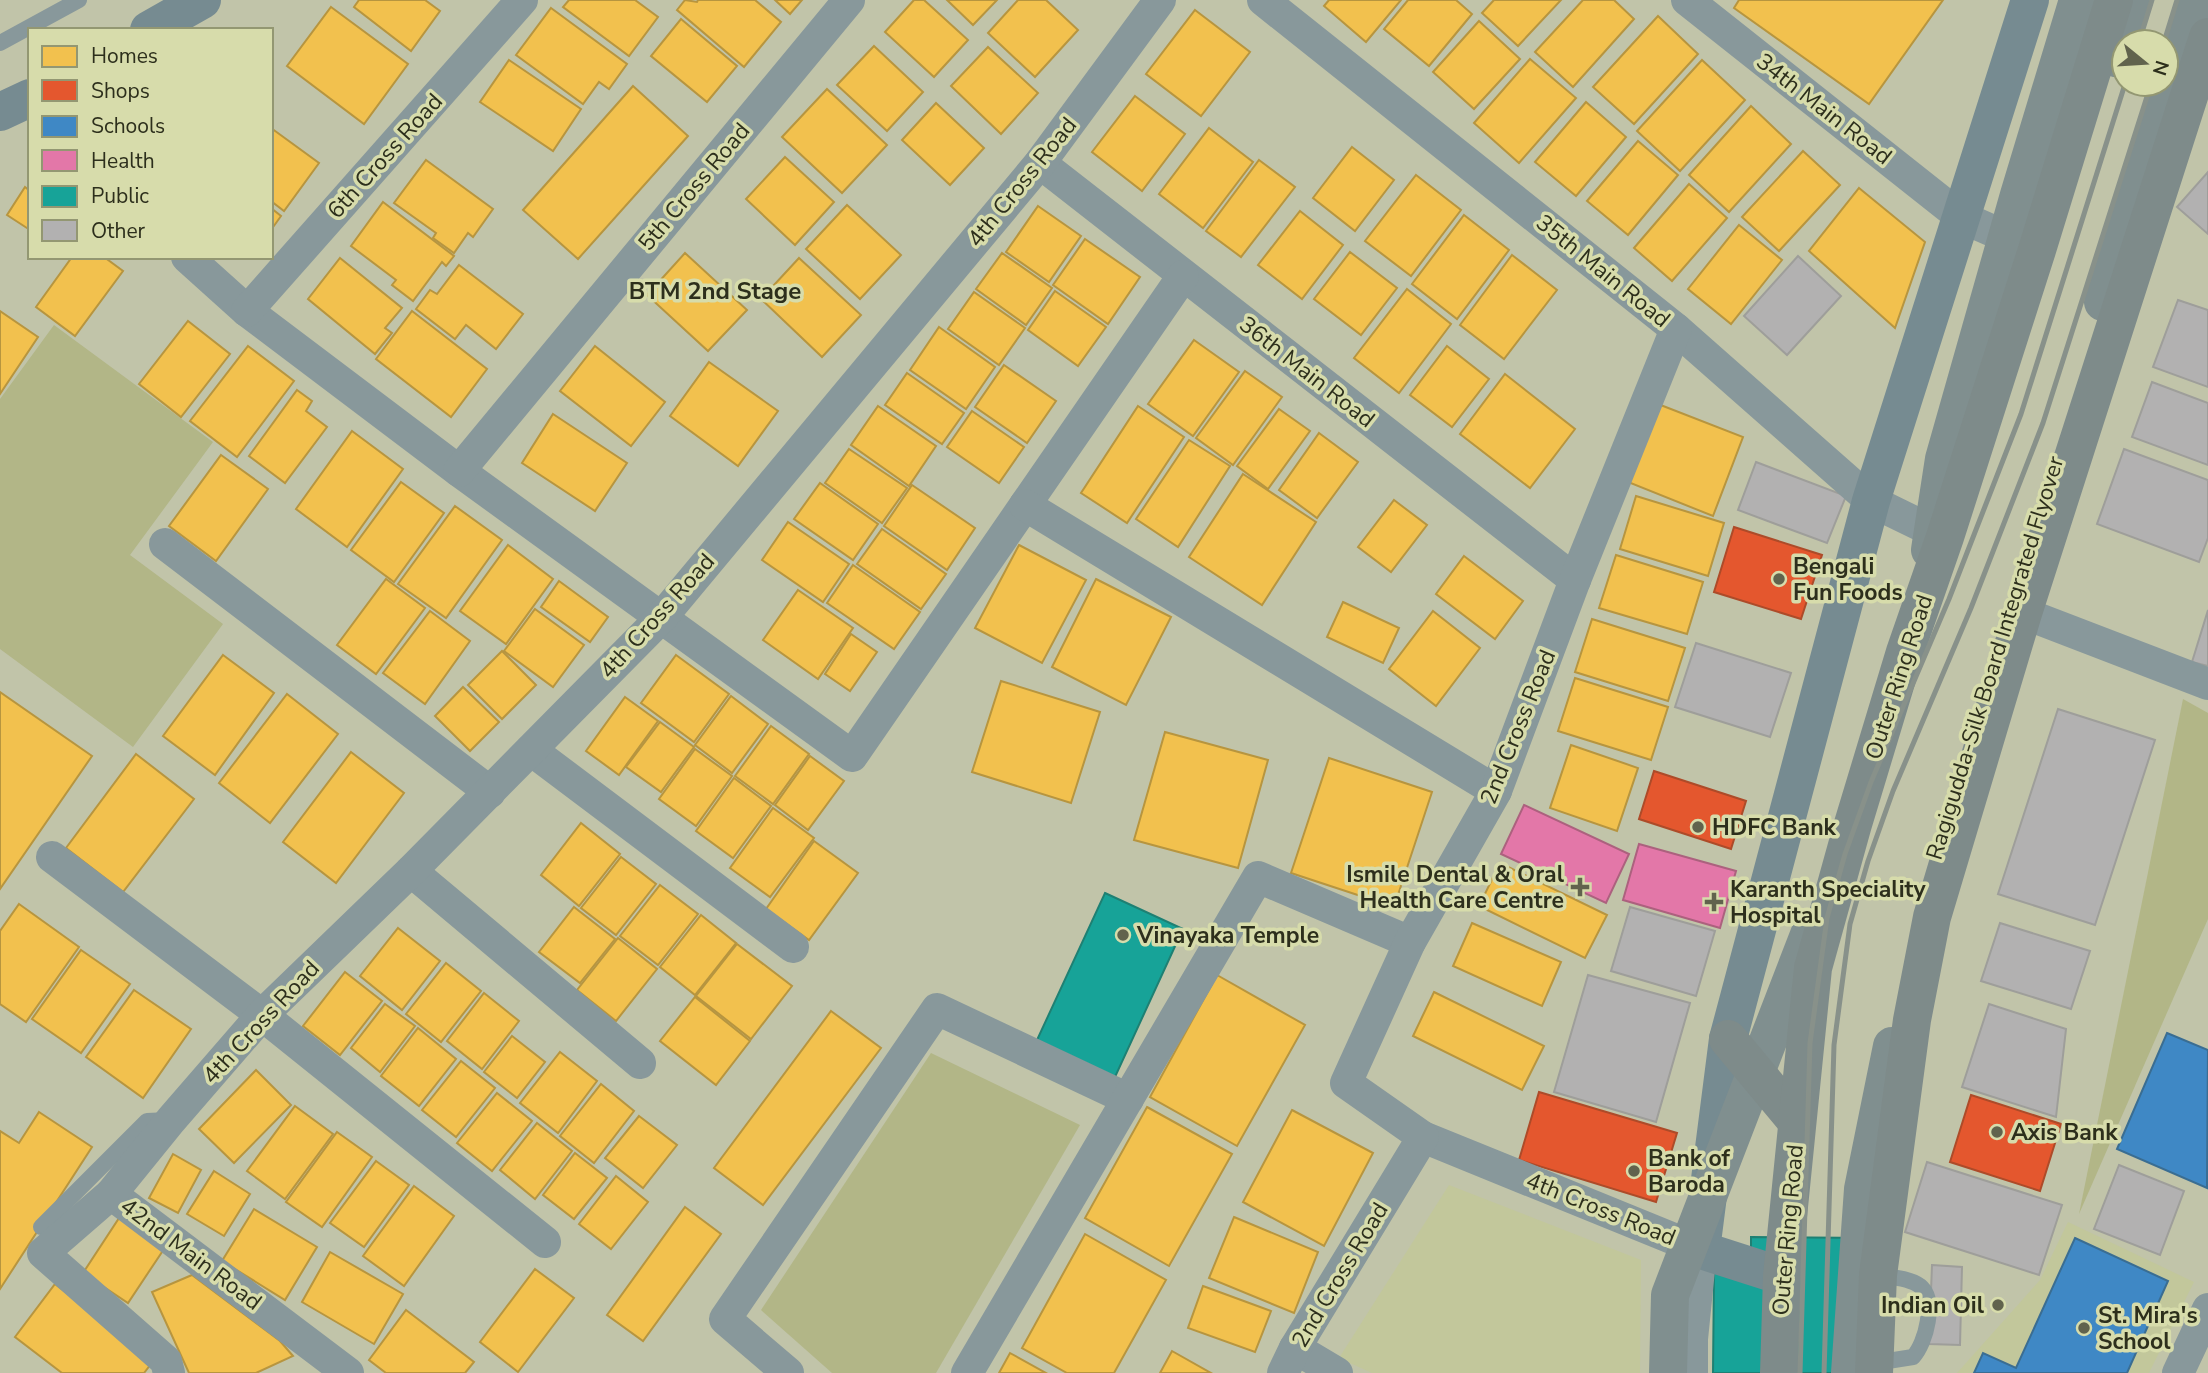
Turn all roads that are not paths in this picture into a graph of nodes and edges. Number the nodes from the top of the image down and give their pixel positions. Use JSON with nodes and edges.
{"nodes":[{"id":1,"x":79,"y":0,"type":"edge"},
{"id":2,"x":202,"y":0,"type":"edge"},
{"id":3,"x":522,"y":0,"type":"edge"},
{"id":4,"x":849,"y":0,"type":"edge"},
{"id":5,"x":1160,"y":0,"type":"edge"},
{"id":6,"x":1263,"y":0,"type":"edge"},
{"id":7,"x":1687,"y":0,"type":"edge"},
{"id":8,"x":2030,"y":0,"type":"edge"},
{"id":9,"x":2078,"y":0,"type":"edge"},
{"id":10,"x":2114,"y":0,"type":"edge"},
{"id":11,"x":2134,"y":0,"type":"edge"},
{"id":12,"x":2196,"y":0,"type":"edge"},
{"id":13,"x":153,"y":28,"type":"edge"},
{"id":14,"x":2208,"y":37,"type":"edge"},
{"id":15,"x":0,"y":43,"type":"edge"},
{"id":16,"x":1040,"y":163,"type":"junction"},
{"id":17,"x":1961,"y":217,"type":"junction"},
{"id":18,"x":2038,"y":250,"type":"junction"},
{"id":19,"x":189,"y":259,"type":"edge"},
{"id":20,"x":1183,"y":276,"type":"junction"},
{"id":21,"x":247,"y":311,"type":"junction"},
{"id":22,"x":1676,"y":328,"type":"junction"},
{"id":23,"x":459,"y":471,"type":"junction"},
{"id":24,"x":1871,"y":501,"type":"junction"},
{"id":25,"x":1025,"y":505,"type":"junction"},
{"id":26,"x":1945,"y":537,"type":"junction"},
{"id":27,"x":165,"y":544,"type":"dead end"},
{"id":28,"x":1575,"y":580,"type":"junction"},
{"id":29,"x":2023,"y":613,"type":"junction"},
{"id":30,"x":661,"y":618,"type":"junction"},
{"id":31,"x":1911,"y":669,"type":"junction"},
{"id":32,"x":2208,"y":684,"type":"edge"},
{"id":33,"x":531,"y":750,"type":"junction"},
{"id":34,"x":1496,"y":791,"type":"junction"},
{"id":35,"x":490,"y":792,"type":"junction"},
{"id":36,"x":52,"y":857,"type":"dead end"},
{"id":37,"x":411,"y":871,"type":"junction"},
{"id":38,"x":1410,"y":942,"type":"junction"},
{"id":39,"x":793,"y":947,"type":"dead end"},
{"id":40,"x":262,"y":1015,"type":"junction"},
{"id":41,"x":1728,"y":1039,"type":"junction"},
{"id":42,"x":640,"y":1063,"type":"dead end"},
{"id":43,"x":1128,"y":1099,"type":"junction"},
{"id":44,"x":172,"y":1120,"type":"junction"},
{"id":45,"x":1797,"y":1122,"type":"junction"},
{"id":46,"x":1423,"y":1137,"type":"junction"},
{"id":47,"x":111,"y":1195,"type":"junction"},
{"id":48,"x":41,"y":1227,"type":"dead end"},
{"id":49,"x":545,"y":1242,"type":"dead end"},
{"id":50,"x":1702,"y":1250,"type":"junction"},
{"id":51,"x":1878,"y":1275,"type":"junction"},
{"id":52,"x":1782,"y":1276,"type":"junction"},
{"id":53,"x":2208,"y":1309,"type":"edge"},
{"id":54,"x":1289,"y":1360,"type":"edge"},
{"id":55,"x":1862,"y":1370,"type":"edge"},
{"id":56,"x":169,"y":1373,"type":"edge"},
{"id":57,"x":348,"y":1373,"type":"edge"},
{"id":58,"x":788,"y":1373,"type":"edge"},
{"id":59,"x":968,"y":1373,"type":"edge"},
{"id":60,"x":1337,"y":1373,"type":"edge"},
{"id":61,"x":1668,"y":1373,"type":"edge"},
{"id":62,"x":1692,"y":1373,"type":"edge"},
{"id":63,"x":1779,"y":1373,"type":"edge"},
{"id":64,"x":2178,"y":1373,"type":"edge"}],
"edges":[{"from":1,"to":15,"type":"lane"},
{"from":2,"to":13,"type":"street"},
{"from":3,"to":21,"type":"street","name":"6th Cross Road"},
{"from":4,"to":23,"type":"street","name":"5th Cross Road"},
{"from":5,"to":16,"type":"street","name":"4th Cross Road"},
{"from":6,"to":22,"type":"street","name":"35th Main Road"},
{"from":7,"to":17,"type":"street","name":"34th Main Road"},
{"from":8,"to":17,"type":"street"},
{"from":9,"to":31,"type":"main road"},
{"from":10,"to":18,"type":"highway","name":"Outer Ring Road"},
{"from":11,"to":31,"type":"main road"},
{"from":12,"to":55,"type":"main road","name":"Ragigudda-Silk Board Integrated Flyover"},
{"from":14,"to":29,"type":"highway"},
{"from":16,"to":20,"type":"street","name":"36th Main Road"},
{"from":16,"to":30,"type":"street","name":"4th Cross Road"},
{"from":17,"to":18,"type":"street","name":"34th Main Road"},
{"from":17,"to":24,"type":"street"},
{"from":18,"to":26,"type":"highway","name":"Outer Ring Road"},
{"from":19,"to":21,"type":"street"},
{"from":20,"to":25,"type":"street"},
{"from":20,"to":28,"type":"street","name":"36th Main Road"},
{"from":21,"to":23,"type":"street"},
{"from":22,"to":24,"type":"street","name":"35th Main Road"},
{"from":22,"to":28,"type":"street","name":"2nd Cross Road"},
{"from":23,"to":30,"type":"street"},
{"from":24,"to":26,"type":"street","name":"35th Main Road"},
{"from":24,"to":41,"type":"street"},
{"from":25,"to":30,"type":"street"},
{"from":25,"to":34,"type":"street"},
{"from":26,"to":45,"type":"highway","name":"Outer Ring Road"},
{"from":27,"to":35,"type":"street"},
{"from":28,"to":34,"type":"street","name":"2nd Cross Road"},
{"from":29,"to":32,"type":"street"},
{"from":29,"to":51,"type":"highway"},
{"from":30,"to":33,"type":"street","name":"4th Cross Road"},
{"from":31,"to":61,"type":"main road"},
{"from":33,"to":35,"type":"street","name":"4th Cross Road"},
{"from":33,"to":39,"type":"street"},
{"from":34,"to":38,"type":"street","name":"2nd Cross Road"},
{"from":35,"to":37,"type":"street","name":"4th Cross Road"},
{"from":36,"to":40,"type":"street"},
{"from":37,"to":40,"type":"street","name":"4th Cross Road"},
{"from":37,"to":42,"type":"street"},
{"from":38,"to":43,"type":"street"},
{"from":38,"to":46,"type":"street","name":"2nd Cross Road"},
{"from":40,"to":44,"type":"street","name":"4th Cross Road"},
{"from":40,"to":49,"type":"street"},
{"from":41,"to":45,"type":"highway"},
{"from":41,"to":50,"type":"street"},
{"from":43,"to":58,"type":"street"},
{"from":43,"to":59,"type":"street"},
{"from":44,"to":47,"type":"street","name":"4th Cross Road"},
{"from":44,"to":48,"type":"lane"},
{"from":45,"to":52,"type":"highway","name":"Outer Ring Road"},
{"from":46,"to":50,"type":"street","name":"4th Cross Road"},
{"from":46,"to":54,"type":"street","name":"2nd Cross Road"},
{"from":47,"to":56,"type":"street","name":"42nd Main Road"},
{"from":47,"to":57,"type":"street","name":"42nd Main Road"},
{"from":50,"to":52,"type":"street","name":"4th Cross Road"},
{"from":50,"to":62,"type":"street"},
{"from":51,"to":55,"type":"highway"},
{"from":51,"to":55,"type":"lane"},
{"from":52,"to":63,"type":"highway","name":"Outer Ring Road"},
{"from":53,"to":64,"type":"street"},
{"from":54,"to":60,"type":"street"}]}
